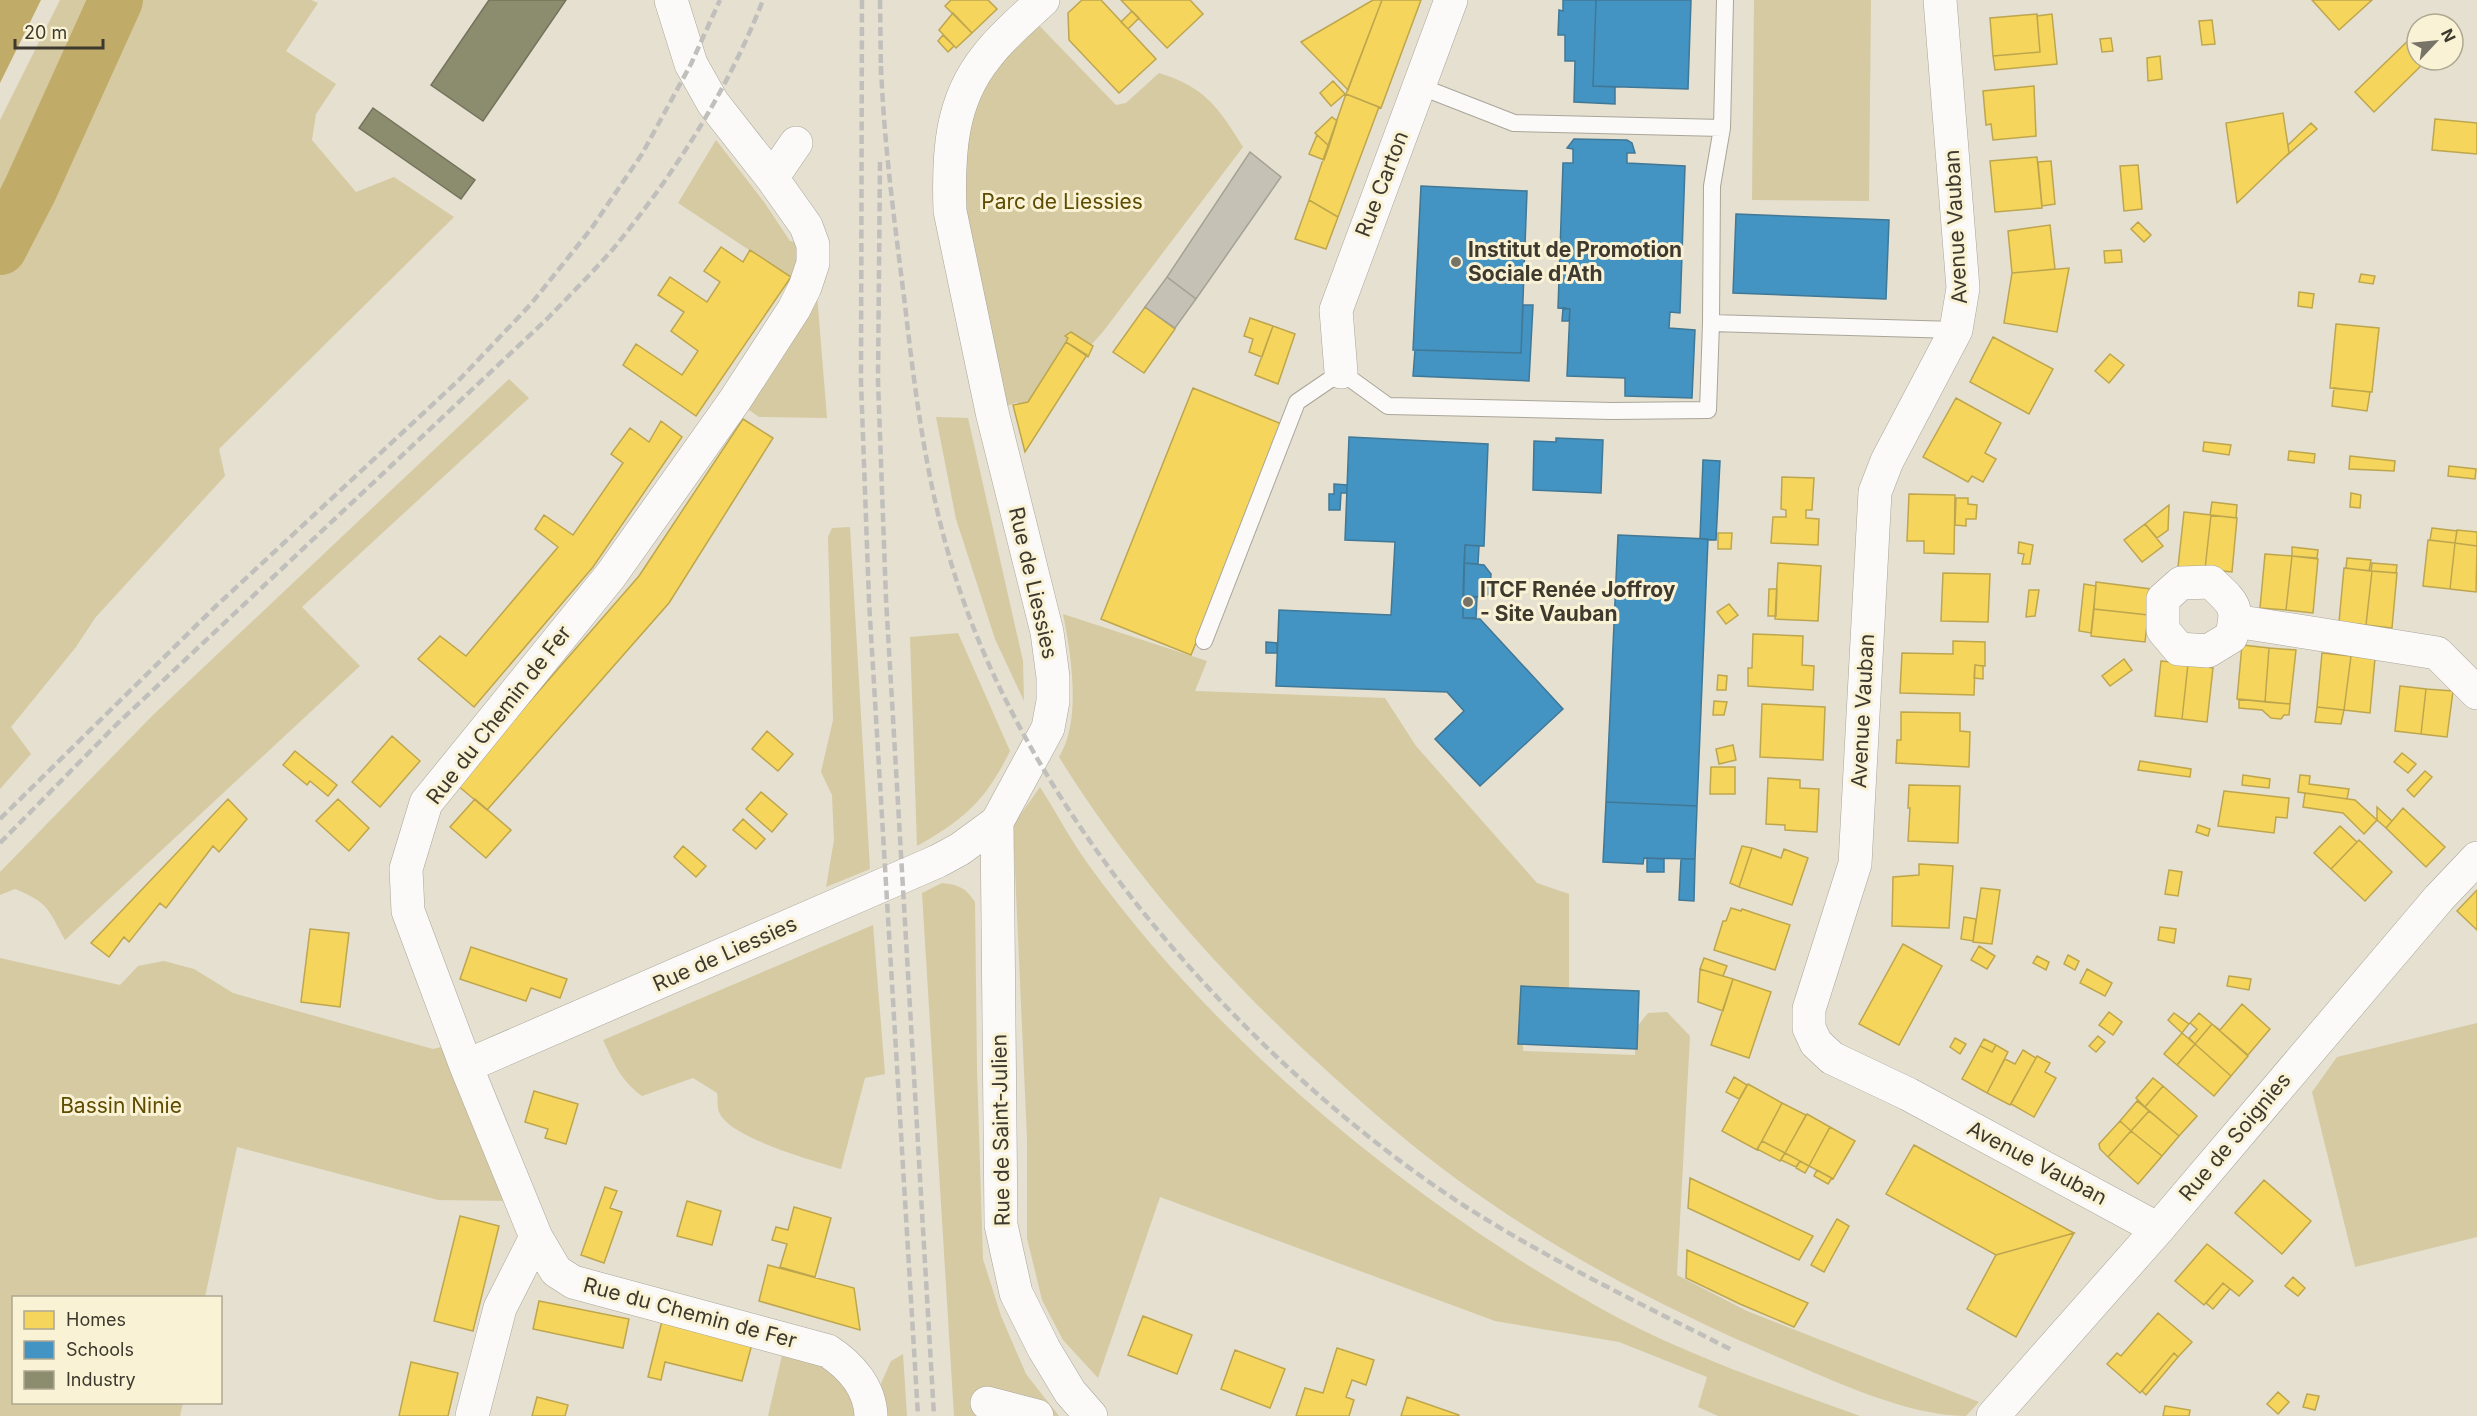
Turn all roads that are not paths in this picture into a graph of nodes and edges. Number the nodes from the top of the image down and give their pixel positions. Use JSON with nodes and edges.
{"nodes":[{"id":1,"x":671,"y":0,"type":"edge"},
{"id":2,"x":1043,"y":0,"type":"edge"},
{"id":3,"x":1451,"y":0,"type":"edge"},
{"id":4,"x":1725,"y":0,"type":"edge"},
{"id":5,"x":1941,"y":0,"type":"edge"},
{"id":6,"x":1419,"y":86,"type":"junction"},
{"id":7,"x":1722,"y":128,"type":"junction"},
{"id":8,"x":796,"y":143,"type":"dead end"},
{"id":9,"x":772,"y":178,"type":"junction"},
{"id":10,"x":1710,"y":322,"type":"junction"},
{"id":11,"x":1956,"y":330,"type":"junction"},
{"id":12,"x":1341,"y":372,"type":"junction"},
{"id":13,"x":2235,"y":621,"type":"dead end"},
{"id":14,"x":1204,"y":641,"type":"dead end"},
{"id":15,"x":2477,"y":693,"type":"edge"},
{"id":16,"x":997,"y":822,"type":"junction"},
{"id":17,"x":2477,"y":858,"type":"edge"},
{"id":18,"x":466,"y":1066,"type":"junction"},
{"id":19,"x":2158,"y":1229,"type":"junction"},
{"id":20,"x":536,"y":1237,"type":"junction"},
{"id":21,"x":987,"y":1403,"type":"dead end"},
{"id":22,"x":472,"y":1416,"type":"edge"},
{"id":23,"x":871,"y":1416,"type":"edge"},
{"id":24,"x":1037,"y":1416,"type":"edge"},
{"id":25,"x":1091,"y":1416,"type":"edge"},
{"id":26,"x":1993,"y":1416,"type":"edge"}],
"edges":[{"from":1,"to":9,"type":"street","name":"Rue du Chemin de Fer"},
{"from":2,"to":16,"type":"street","name":"Rue de Liessies"},
{"from":3,"to":6,"type":"street","name":"Rue Carton"},
{"from":4,"to":7,"type":"lane"},
{"from":5,"to":11,"type":"street","name":"Avenue Vauban"},
{"from":6,"to":7,"type":"lane"},
{"from":6,"to":12,"type":"street","name":"Rue Carton"},
{"from":7,"to":10,"type":"lane"},
{"from":8,"to":9,"type":"street"},
{"from":9,"to":18,"type":"street","name":"Rue du Chemin de Fer"},
{"from":10,"to":11,"type":"lane"},
{"from":10,"to":12,"type":"lane"},
{"from":11,"to":19,"type":"street","name":"Avenue Vauban"},
{"from":12,"to":14,"type":"lane"},
{"from":13,"to":15,"type":"street"},
{"from":16,"to":18,"type":"street","name":"Rue de Liessies"},
{"from":16,"to":25,"type":"street","name":"Rue de Saint-Julien"},
{"from":17,"to":19,"type":"street","name":"Rue de Soignies"},
{"from":18,"to":20,"type":"street","name":"Rue du Chemin de Fer"},
{"from":19,"to":26,"type":"street","name":"Rue de Soignies"},
{"from":20,"to":22,"type":"street"},
{"from":20,"to":23,"type":"street","name":"Rue du Chemin de Fer"},
{"from":21,"to":24,"type":"street"}]}
